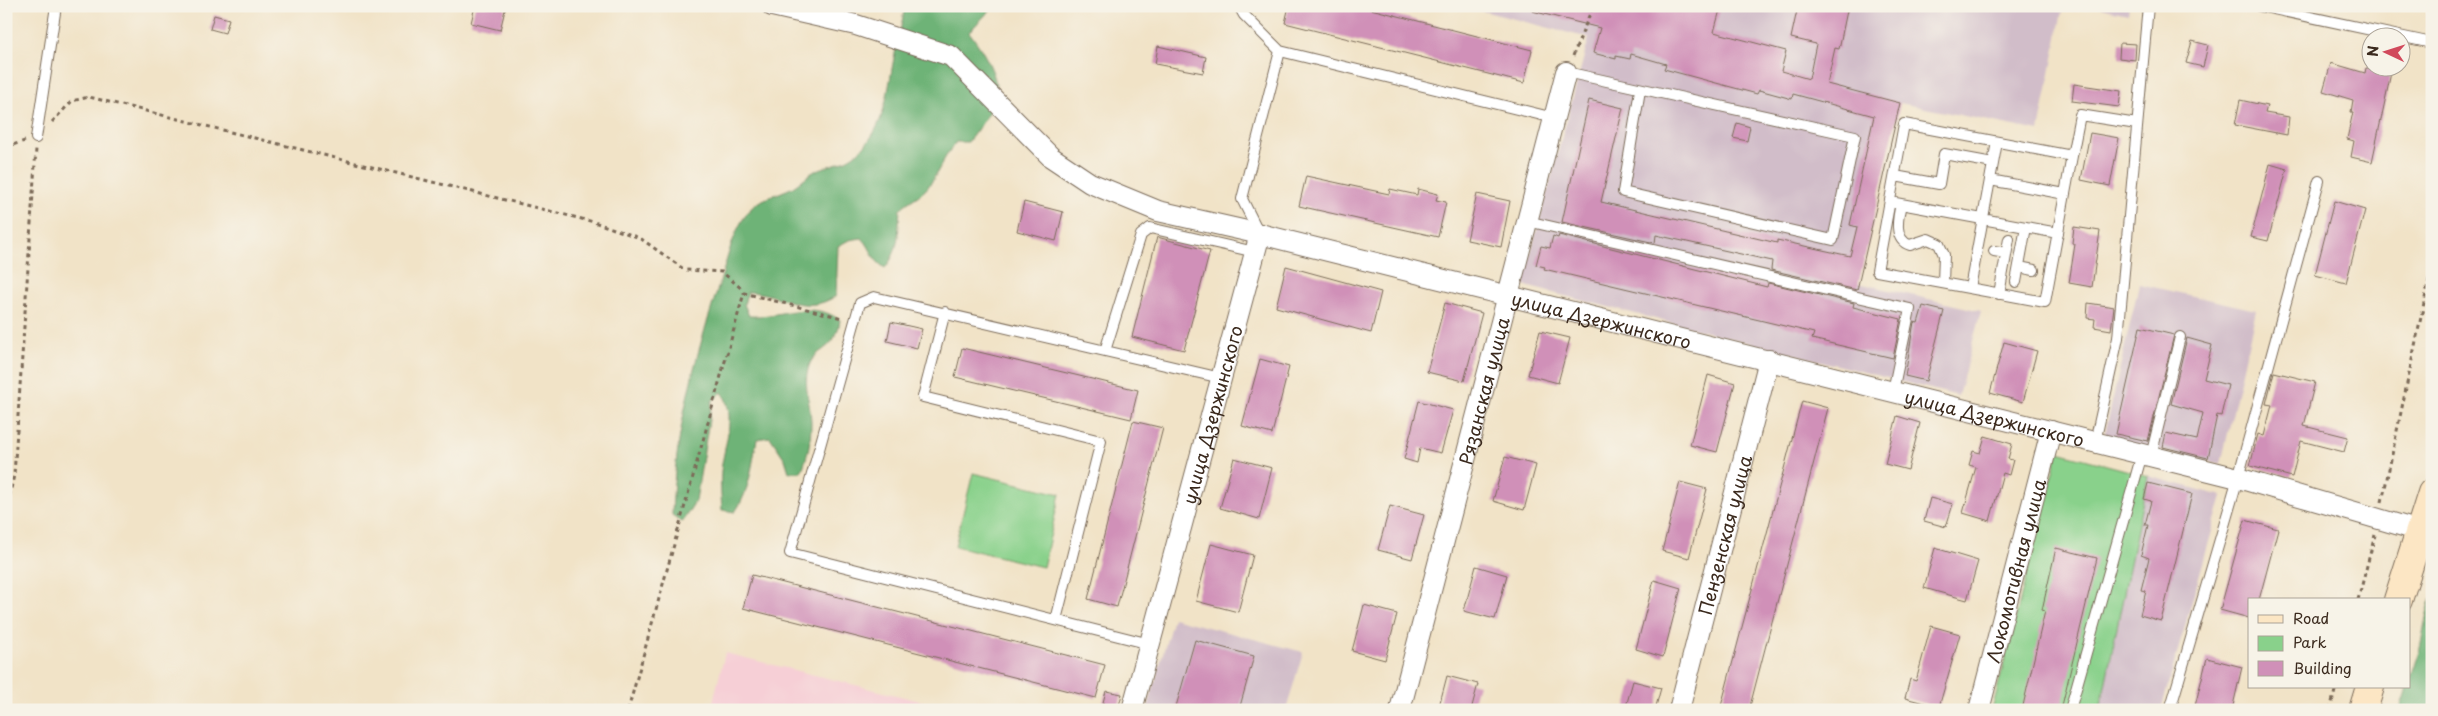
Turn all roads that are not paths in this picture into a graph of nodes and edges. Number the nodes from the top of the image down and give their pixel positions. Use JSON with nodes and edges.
{"nodes":[{"id":1,"x":56,"y":6,"type":"edge"},
{"id":2,"x":772,"y":6,"type":"edge"},
{"id":3,"x":1239,"y":6,"type":"edge"},
{"id":4,"x":2148,"y":6,"type":"edge"},
{"id":5,"x":2259,"y":6,"type":"edge"},
{"id":6,"x":823,"y":14,"type":"edge"},
{"id":7,"x":2432,"y":43,"type":"edge"},
{"id":8,"x":1280,"y":51,"type":"junction"},
{"id":9,"x":1566,"y":72,"type":"joint"},
{"id":10,"x":1640,"y":90,"type":"junction"},
{"id":11,"x":1554,"y":118,"type":"junction"},
{"id":12,"x":2137,"y":124,"type":"junction"},
{"id":13,"x":36,"y":138,"type":"road end"},
{"id":14,"x":1997,"y":142,"type":"junction"},
{"id":15,"x":2072,"y":156,"type":"junction"},
{"id":16,"x":1993,"y":163,"type":"junction"},
{"id":17,"x":1894,"y":176,"type":"junction"},
{"id":18,"x":1990,"y":180,"type":"junction"},
{"id":19,"x":2319,"y":181,"type":"dead end"},
{"id":20,"x":2065,"y":194,"type":"junction"},
{"id":21,"x":1890,"y":202,"type":"junction"},
{"id":22,"x":1901,"y":204,"type":"junction"},
{"id":23,"x":1983,"y":219,"type":"junction"},
{"id":24,"x":1527,"y":221,"type":"junction"},
{"id":25,"x":2026,"y":227,"type":"junction"},
{"id":26,"x":2058,"y":233,"type":"junction"},
{"id":27,"x":2009,"y":239,"type":"dead end"},
{"id":28,"x":1258,"y":243,"type":"junction"},
{"id":29,"x":1994,"y":251,"type":"dead end"},
{"id":30,"x":2006,"y":253,"type":"junction"},
{"id":31,"x":2019,"y":268,"type":"junction"},
{"id":32,"x":2034,"y":270,"type":"dead end"},
{"id":33,"x":2016,"y":282,"type":"dead end"},
{"id":34,"x":1943,"y":283,"type":"junction"},
{"id":35,"x":1970,"y":288,"type":"junction"},
{"id":36,"x":1508,"y":294,"type":"junction"},
{"id":37,"x":1999,"y":294,"type":"junction"},
{"id":38,"x":945,"y":312,"type":"junction"},
{"id":39,"x":2180,"y":337,"type":"dead end"},
{"id":40,"x":1105,"y":350,"type":"junction"},
{"id":41,"x":1770,"y":360,"type":"junction"},
{"id":42,"x":1222,"y":378,"type":"junction"},
{"id":43,"x":1892,"y":391,"type":"junction"},
{"id":44,"x":2051,"y":431,"type":"junction"},
{"id":45,"x":2096,"y":442,"type":"junction"},
{"id":46,"x":2146,"y":455,"type":"junction"},
{"id":47,"x":2238,"y":478,"type":"junction"},
{"id":48,"x":2432,"y":493,"type":"edge"},
{"id":49,"x":2420,"y":531,"type":"junction"},
{"id":50,"x":2399,"y":598,"type":"edge"},
{"id":51,"x":1056,"y":620,"type":"junction"},
{"id":52,"x":1150,"y":644,"type":"junction"},
{"id":53,"x":2370,"y":688,"type":"edge"},
{"id":54,"x":1132,"y":710,"type":"edge"},
{"id":55,"x":1400,"y":710,"type":"edge"},
{"id":56,"x":1679,"y":710,"type":"edge"},
{"id":57,"x":1980,"y":710,"type":"edge"},
{"id":58,"x":2070,"y":710,"type":"edge"},
{"id":59,"x":2170,"y":710,"type":"edge"},
{"id":60,"x":2363,"y":710,"type":"edge"}],
"edges":[{"from":1,"to":13,"type":"lane"},
{"from":2,"to":6,"type":"street"},
{"from":3,"to":8,"type":"lane"},
{"from":4,"to":12,"type":"lane"},
{"from":5,"to":7,"type":"lane"},
{"from":6,"to":28,"type":"street"},
{"from":8,"to":11,"type":"lane"},
{"from":8,"to":28,"type":"lane"},
{"from":9,"to":10,"type":"lane"},
{"from":9,"to":11,"type":"street","name":"Рязанская улица"},
{"from":10,"to":10,"type":"lane"},
{"from":11,"to":24,"type":"street","name":"Рязанская улица"},
{"from":12,"to":15,"type":"lane"},
{"from":12,"to":45,"type":"lane"},
{"from":14,"to":15,"type":"lane"},
{"from":14,"to":16,"type":"lane"},
{"from":14,"to":17,"type":"lane"},
{"from":15,"to":20,"type":"lane"},
{"from":16,"to":17,"type":"lane"},
{"from":16,"to":18,"type":"lane"},
{"from":17,"to":21,"type":"lane"},
{"from":18,"to":20,"type":"lane"},
{"from":18,"to":23,"type":"lane"},
{"from":19,"to":47,"type":"lane"},
{"from":20,"to":26,"type":"lane"},
{"from":21,"to":22,"type":"lane"},
{"from":21,"to":34,"type":"lane"},
{"from":22,"to":23,"type":"lane"},
{"from":22,"to":34,"type":"lane"},
{"from":23,"to":25,"type":"lane"},
{"from":23,"to":35,"type":"lane"},
{"from":24,"to":36,"type":"street","name":"Рязанская улица"},
{"from":24,"to":43,"type":"lane"},
{"from":25,"to":26,"type":"lane"},
{"from":25,"to":31,"type":"lane"},
{"from":26,"to":37,"type":"lane"},
{"from":27,"to":30,"type":"lane"},
{"from":28,"to":36,"type":"street","name":"улица Дзержинского"},
{"from":28,"to":40,"type":"lane"},
{"from":28,"to":42,"type":"street","name":"улица Дзержинского"},
{"from":29,"to":30,"type":"lane"},
{"from":30,"to":37,"type":"lane"},
{"from":31,"to":32,"type":"lane"},
{"from":31,"to":33,"type":"lane"},
{"from":34,"to":35,"type":"lane"},
{"from":35,"to":37,"type":"lane"},
{"from":36,"to":41,"type":"street","name":"улица Дзержинского"},
{"from":36,"to":55,"type":"street","name":"Рязанская улица"},
{"from":38,"to":40,"type":"lane"},
{"from":38,"to":51,"type":"lane"},
{"from":38,"to":51,"type":"lane"},
{"from":39,"to":46,"type":"lane"},
{"from":40,"to":42,"type":"lane"},
{"from":41,"to":43,"type":"street","name":"улица Дзержинского"},
{"from":41,"to":56,"type":"street","name":"Пензенская улица"},
{"from":42,"to":52,"type":"street","name":"улица Дзержинского"},
{"from":43,"to":44,"type":"street","name":"улица Дзержинского"},
{"from":44,"to":45,"type":"street","name":"улица Дзержинского"},
{"from":44,"to":57,"type":"street","name":"Локомотивная улица"},
{"from":45,"to":46,"type":"street","name":"улица Дзержинского"},
{"from":46,"to":47,"type":"street","name":"улица Дзержинского"},
{"from":46,"to":58,"type":"lane"},
{"from":47,"to":49,"type":"street","name":"улица Дзержинского"},
{"from":47,"to":59,"type":"lane"},
{"from":48,"to":49,"type":"street"},
{"from":49,"to":50,"type":"street"},
{"from":51,"to":52,"type":"lane"},
{"from":52,"to":54,"type":"street","name":"улица Дзержинского"},
{"from":53,"to":60,"type":"street"}]}
